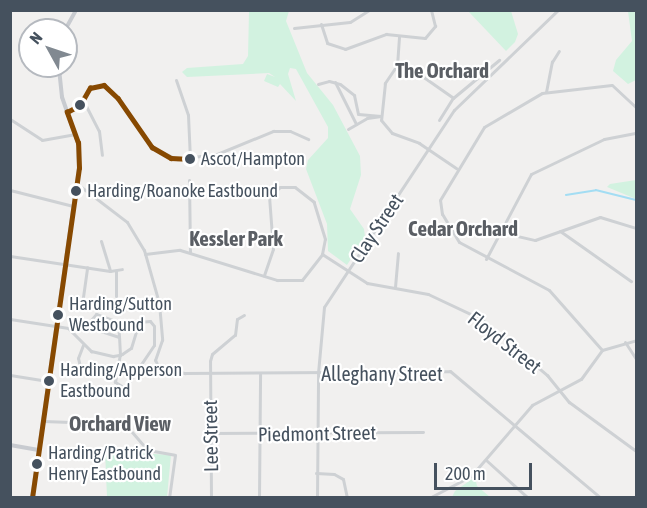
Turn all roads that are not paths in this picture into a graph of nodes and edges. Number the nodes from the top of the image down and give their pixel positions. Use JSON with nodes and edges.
{"nodes":[{"id":1,"x":369,"y":10,"type":"edge"},
{"id":2,"x":431,"y":10,"type":"edge"},
{"id":3,"x":558,"y":10,"type":"edge"},
{"id":4,"x":321,"y":24,"type":"junction"},
{"id":5,"x":294,"y":28,"type":"dead end"},
{"id":6,"x":399,"y":37,"type":"junction"},
{"id":7,"x":559,"y":51,"type":"dead end"},
{"id":8,"x":499,"y":60,"type":"dead end"},
{"id":9,"x":397,"y":65,"type":"junction"},
{"id":10,"x":61,"y":78,"type":"edge"},
{"id":11,"x":176,"y":80,"type":"dead end"},
{"id":12,"x":335,"y":82,"type":"junction"},
{"id":13,"x":318,"y":84,"type":"dead end"},
{"id":14,"x":546,"y":92,"type":"junction"},
{"id":15,"x":453,"y":98,"type":"junction"},
{"id":16,"x":83,"y":100,"type":"junction"},
{"id":17,"x":636,"y":107,"type":"edge"},
{"id":18,"x":67,"y":112,"type":"junction"},
{"id":19,"x":381,"y":116,"type":"junction"},
{"id":20,"x":10,"y":119,"type":"edge"},
{"id":21,"x":440,"y":120,"type":"dead end"},
{"id":22,"x":356,"y":124,"type":"junction"},
{"id":23,"x":348,"y":129,"type":"dead end"},
{"id":24,"x":636,"y":133,"type":"edge"},
{"id":25,"x":75,"y":134,"type":"junction"},
{"id":26,"x":308,"y":139,"type":"dead end"},
{"id":27,"x":429,"y":150,"type":"junction"},
{"id":28,"x":102,"y":155,"type":"dead end"},
{"id":29,"x":190,"y":159,"type":"junction"},
{"id":30,"x":456,"y":168,"type":"junction"},
{"id":31,"x":189,"y":180,"type":"dead end"},
{"id":32,"x":76,"y":183,"type":"junction"},
{"id":33,"x":10,"y":190,"type":"edge"},
{"id":34,"x":73,"y":207,"type":"junction"},
{"id":35,"x":636,"y":228,"type":"edge"},
{"id":36,"x":560,"y":231,"type":"junction"},
{"id":37,"x":500,"y":232,"type":"junction"},
{"id":38,"x":101,"y":241,"type":"dead end"},
{"id":39,"x":190,"y":252,"type":"junction"},
{"id":40,"x":398,"y":253,"type":"dead end"},
{"id":41,"x":145,"y":254,"type":"junction"},
{"id":42,"x":322,"y":254,"type":"junction"},
{"id":43,"x":10,"y":255,"type":"edge"},
{"id":44,"x":486,"y":259,"type":"junction"},
{"id":45,"x":66,"y":264,"type":"junction"},
{"id":46,"x":87,"y":267,"type":"junction"},
{"id":47,"x":122,"y":269,"type":"dead end"},
{"id":48,"x":111,"y":271,"type":"junction"},
{"id":49,"x":116,"y":271,"type":"junction"},
{"id":50,"x":348,"y":271,"type":"junction"},
{"id":51,"x":264,"y":275,"type":"junction"},
{"id":52,"x":631,"y":281,"type":"dead end"},
{"id":53,"x":395,"y":287,"type":"junction"},
{"id":54,"x":116,"y":296,"type":"dead end"},
{"id":55,"x":83,"y":297,"type":"dead end"},
{"id":56,"x":243,"y":315,"type":"dead end"},
{"id":57,"x":10,"y":319,"type":"edge"},
{"id":58,"x":56,"y":325,"type":"junction"},
{"id":59,"x":119,"y":337,"type":"junction"},
{"id":60,"x":636,"y":339,"type":"edge"},
{"id":61,"x":625,"y":342,"type":"junction"},
{"id":62,"x":83,"y":345,"type":"junction"},
{"id":63,"x":602,"y":350,"type":"junction"},
{"id":64,"x":120,"y":355,"type":"junction"},
{"id":65,"x":636,"y":359,"type":"edge"},
{"id":66,"x":81,"y":371,"type":"dead end"},
{"id":67,"x":318,"y":373,"type":"junction"},
{"id":68,"x":210,"y":374,"type":"junction"},
{"id":69,"x":260,"y":374,"type":"junction"},
{"id":70,"x":10,"y":375,"type":"edge"},
{"id":71,"x":48,"y":381,"type":"junction"},
{"id":72,"x":558,"y":390,"type":"junction"},
{"id":73,"x":43,"y":421,"type":"junction"},
{"id":74,"x":516,"y":424,"type":"junction"},
{"id":75,"x":423,"y":432,"type":"dead end"},
{"id":76,"x":211,"y":433,"type":"junction"},
{"id":77,"x":260,"y":433,"type":"junction"},
{"id":78,"x":317,"y":433,"type":"junction"},
{"id":79,"x":10,"y":445,"type":"edge"},
{"id":80,"x":39,"y":450,"type":"junction"},
{"id":81,"x":636,"y":450,"type":"edge"},
{"id":82,"x":486,"y":460,"type":"junction"},
{"id":83,"x":316,"y":473,"type":"junction"},
{"id":84,"x":32,"y":498,"type":"edge"},
{"id":85,"x":170,"y":498,"type":"edge"},
{"id":86,"x":211,"y":498,"type":"edge"},
{"id":87,"x":259,"y":498,"type":"edge"},
{"id":88,"x":317,"y":498,"type":"edge"},
{"id":89,"x":347,"y":498,"type":"edge"},
{"id":90,"x":429,"y":498,"type":"edge"},
{"id":91,"x":528,"y":498,"type":"edge"},
{"id":92,"x":601,"y":498,"type":"edge"}],
"edges":[{"from":1,"to":4,"type":"street"},
{"from":2,"to":6,"type":"street"},
{"from":3,"to":27,"type":"street","name":"Clay Street"},
{"from":4,"to":5,"type":"street"},
{"from":4,"to":6,"type":"street"},
{"from":6,"to":9,"type":"street"},
{"from":7,"to":14,"type":"street"},
{"from":8,"to":15,"type":"street"},
{"from":9,"to":15,"type":"street"},
{"from":9,"to":19,"type":"street"},
{"from":10,"to":18,"type":"main road"},
{"from":11,"to":29,"type":"street"},
{"from":12,"to":13,"type":"street"},
{"from":12,"to":19,"type":"street"},
{"from":12,"to":22,"type":"street"},
{"from":14,"to":17,"type":"street"},
{"from":14,"to":30,"type":"street"},
{"from":15,"to":21,"type":"street"},
{"from":16,"to":18,"type":"street"},
{"from":16,"to":28,"type":"street"},
{"from":16,"to":29,"type":"street"},
{"from":18,"to":25,"type":"main road"},
{"from":19,"to":22,"type":"street"},
{"from":19,"to":27,"type":"street"},
{"from":20,"to":25,"type":"street"},
{"from":22,"to":23,"type":"street"},
{"from":24,"to":37,"type":"street"},
{"from":25,"to":32,"type":"main road"},
{"from":26,"to":29,"type":"street"},
{"from":27,"to":30,"type":"street"},
{"from":27,"to":50,"type":"street","name":"Clay Street"},
{"from":30,"to":44,"type":"street"},
{"from":31,"to":39,"type":"street"},
{"from":32,"to":34,"type":"main road"},
{"from":32,"to":41,"type":"street"},
{"from":33,"to":34,"type":"street"},
{"from":34,"to":45,"type":"main road"},
{"from":35,"to":36,"type":"street"},
{"from":36,"to":37,"type":"street"},
{"from":36,"to":52,"type":"street"},
{"from":37,"to":44,"type":"street"},
{"from":38,"to":48,"type":"street"},
{"from":39,"to":41,"type":"street"},
{"from":39,"to":51,"type":"street"},
{"from":40,"to":53,"type":"street"},
{"from":41,"to":68,"type":"street","name":"Alleghany Street"},
{"from":42,"to":50,"type":"street","name":"Floyd Street"},
{"from":42,"to":51,"type":"street"},
{"from":42,"to":51,"type":"street"},
{"from":43,"to":45,"type":"street"},
{"from":44,"to":63,"type":"street"},
{"from":45,"to":46,"type":"street"},
{"from":45,"to":58,"type":"main road"},
{"from":46,"to":48,"type":"street"},
{"from":46,"to":55,"type":"street"},
{"from":47,"to":49,"type":"street"},
{"from":48,"to":49,"type":"street"},
{"from":49,"to":54,"type":"street"},
{"from":50,"to":53,"type":"street","name":"Floyd Street"},
{"from":50,"to":67,"type":"street","name":"Clay Street"},
{"from":53,"to":72,"type":"street","name":"Floyd Street"},
{"from":56,"to":68,"type":"street"},
{"from":57,"to":58,"type":"street"},
{"from":58,"to":62,"type":"street"},
{"from":58,"to":71,"type":"main road"},
{"from":59,"to":59,"type":"street"},
{"from":59,"to":64,"type":"street"},
{"from":60,"to":61,"type":"street"},
{"from":61,"to":63,"type":"street"},
{"from":61,"to":65,"type":"street"},
{"from":62,"to":64,"type":"street"},
{"from":62,"to":66,"type":"street"},
{"from":63,"to":72,"type":"street"},
{"from":64,"to":64,"type":"street"},
{"from":67,"to":69,"type":"street","name":"Alleghany Street"},
{"from":67,"to":74,"type":"street","name":"Alleghany Street"},
{"from":67,"to":78,"type":"street","name":"Clay Street"},
{"from":68,"to":69,"type":"street","name":"Alleghany Street"},
{"from":68,"to":76,"type":"street","name":"Lee Street"},
{"from":69,"to":77,"type":"street"},
{"from":70,"to":71,"type":"street"},
{"from":71,"to":73,"type":"main road"},
{"from":72,"to":74,"type":"street"},
{"from":72,"to":81,"type":"street","name":"Floyd Street"},
{"from":73,"to":80,"type":"main road"},
{"from":73,"to":85,"type":"street"},
{"from":74,"to":82,"type":"street"},
{"from":74,"to":92,"type":"street","name":"Alleghany Street"},
{"from":75,"to":78,"type":"street","name":"Piedmont Street"},
{"from":76,"to":77,"type":"street","name":"Piedmont Street"},
{"from":76,"to":86,"type":"street","name":"Lee Street"},
{"from":77,"to":78,"type":"street","name":"Piedmont Street"},
{"from":77,"to":87,"type":"street"},
{"from":78,"to":83,"type":"street","name":"Clay Street"},
{"from":79,"to":80,"type":"main road"},
{"from":80,"to":84,"type":"main road"},
{"from":82,"to":90,"type":"street"},
{"from":82,"to":91,"type":"street"},
{"from":83,"to":88,"type":"street","name":"Clay Street"},
{"from":83,"to":89,"type":"street"}]}
